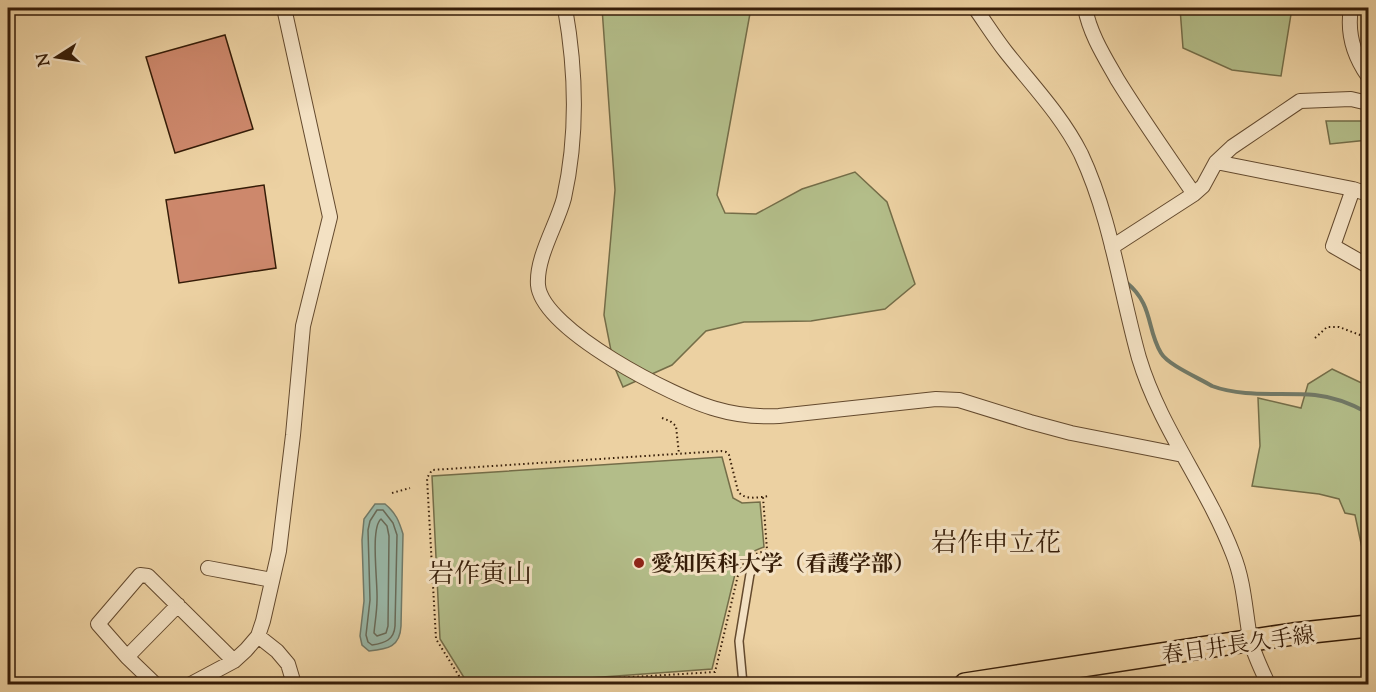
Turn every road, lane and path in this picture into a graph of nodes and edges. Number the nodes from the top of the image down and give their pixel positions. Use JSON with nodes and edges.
{"nodes":[{"id":1,"x":284,"y":8,"type":"edge"},
{"id":2,"x":565,"y":8,"type":"edge"},
{"id":3,"x":975,"y":8,"type":"edge"},
{"id":4,"x":1085,"y":8,"type":"edge"},
{"id":5,"x":1351,"y":8,"type":"edge"},
{"id":6,"x":1368,"y":76,"type":"edge"},
{"id":7,"x":1368,"y":103,"type":"edge"},
{"id":8,"x":1216,"y":162,"type":"junction"},
{"id":9,"x":1353,"y":189,"type":"junction"},
{"id":10,"x":1194,"y":194,"type":"junction"},
{"id":11,"x":1368,"y":194,"type":"edge"},
{"id":12,"x":1112,"y":247,"type":"junction"},
{"id":13,"x":1368,"y":266,"type":"edge"},
{"id":14,"x":1315,"y":338,"type":"dead end"},
{"id":15,"x":1368,"y":338,"type":"edge"},
{"id":16,"x":662,"y":418,"type":"dead end"},
{"id":17,"x":679,"y":454,"type":"junction"},
{"id":18,"x":1183,"y":455,"type":"junction"},
{"id":19,"x":410,"y":488,"type":"dead end"},
{"id":20,"x":392,"y":493,"type":"dead end"},
{"id":21,"x":763,"y":496,"type":"junction"},
{"id":22,"x":770,"y":496,"type":"dead end"},
{"id":23,"x":772,"y":558,"type":"dead end"},
{"id":24,"x":208,"y":568,"type":"dead end"},
{"id":25,"x":272,"y":580,"type":"junction"},
{"id":26,"x":178,"y":604,"type":"junction"},
{"id":27,"x":1368,"y":626,"type":"edge"},
{"id":28,"x":258,"y":636,"type":"junction"},
{"id":29,"x":1251,"y":640,"type":"junction"},
{"id":30,"x":127,"y":657,"type":"junction"},
{"id":31,"x":234,"y":661,"type":"junction"},
{"id":32,"x":589,"y":683,"type":"edge"},
{"id":33,"x":156,"y":684,"type":"edge"},
{"id":34,"x":191,"y":684,"type":"edge"},
{"id":35,"x":294,"y":684,"type":"edge"},
{"id":36,"x":464,"y":684,"type":"edge"},
{"id":37,"x":516,"y":684,"type":"edge"},
{"id":38,"x":743,"y":684,"type":"edge"},
{"id":39,"x":965,"y":684,"type":"edge"},
{"id":40,"x":1268,"y":684,"type":"edge"}],
"edges":[{"from":1,"to":25,"type":"street"},
{"from":2,"to":18,"type":"street"},
{"from":3,"to":12,"type":"street"},
{"from":4,"to":10,"type":"street"},
{"from":5,"to":6,"type":"street"},
{"from":7,"to":8,"type":"street"},
{"from":8,"to":9,"type":"street"},
{"from":8,"to":10,"type":"street"},
{"from":9,"to":11,"type":"street"},
{"from":9,"to":13,"type":"street"},
{"from":10,"to":12,"type":"street"},
{"from":12,"to":18,"type":"street"},
{"from":14,"to":15,"type":"path"},
{"from":16,"to":17,"type":"path"},
{"from":17,"to":21,"type":"path"},
{"from":17,"to":36,"type":"path"},
{"from":18,"to":29,"type":"street"},
{"from":19,"to":20,"type":"path"},
{"from":21,"to":22,"type":"path"},
{"from":21,"to":32,"type":"path"},
{"from":23,"to":38,"type":"lane"},
{"from":24,"to":25,"type":"street"},
{"from":25,"to":28,"type":"street"},
{"from":26,"to":30,"type":"street"},
{"from":26,"to":30,"type":"street"},
{"from":26,"to":31,"type":"street"},
{"from":27,"to":29,"type":"main road","name":"春日井長久手線"},
{"from":28,"to":31,"type":"street"},
{"from":28,"to":35,"type":"street"},
{"from":29,"to":39,"type":"main road","name":"春日井長久手線"},
{"from":29,"to":40,"type":"street"},
{"from":30,"to":33,"type":"street"},
{"from":31,"to":34,"type":"street"},
{"from":32,"to":37,"type":"path"}]}
